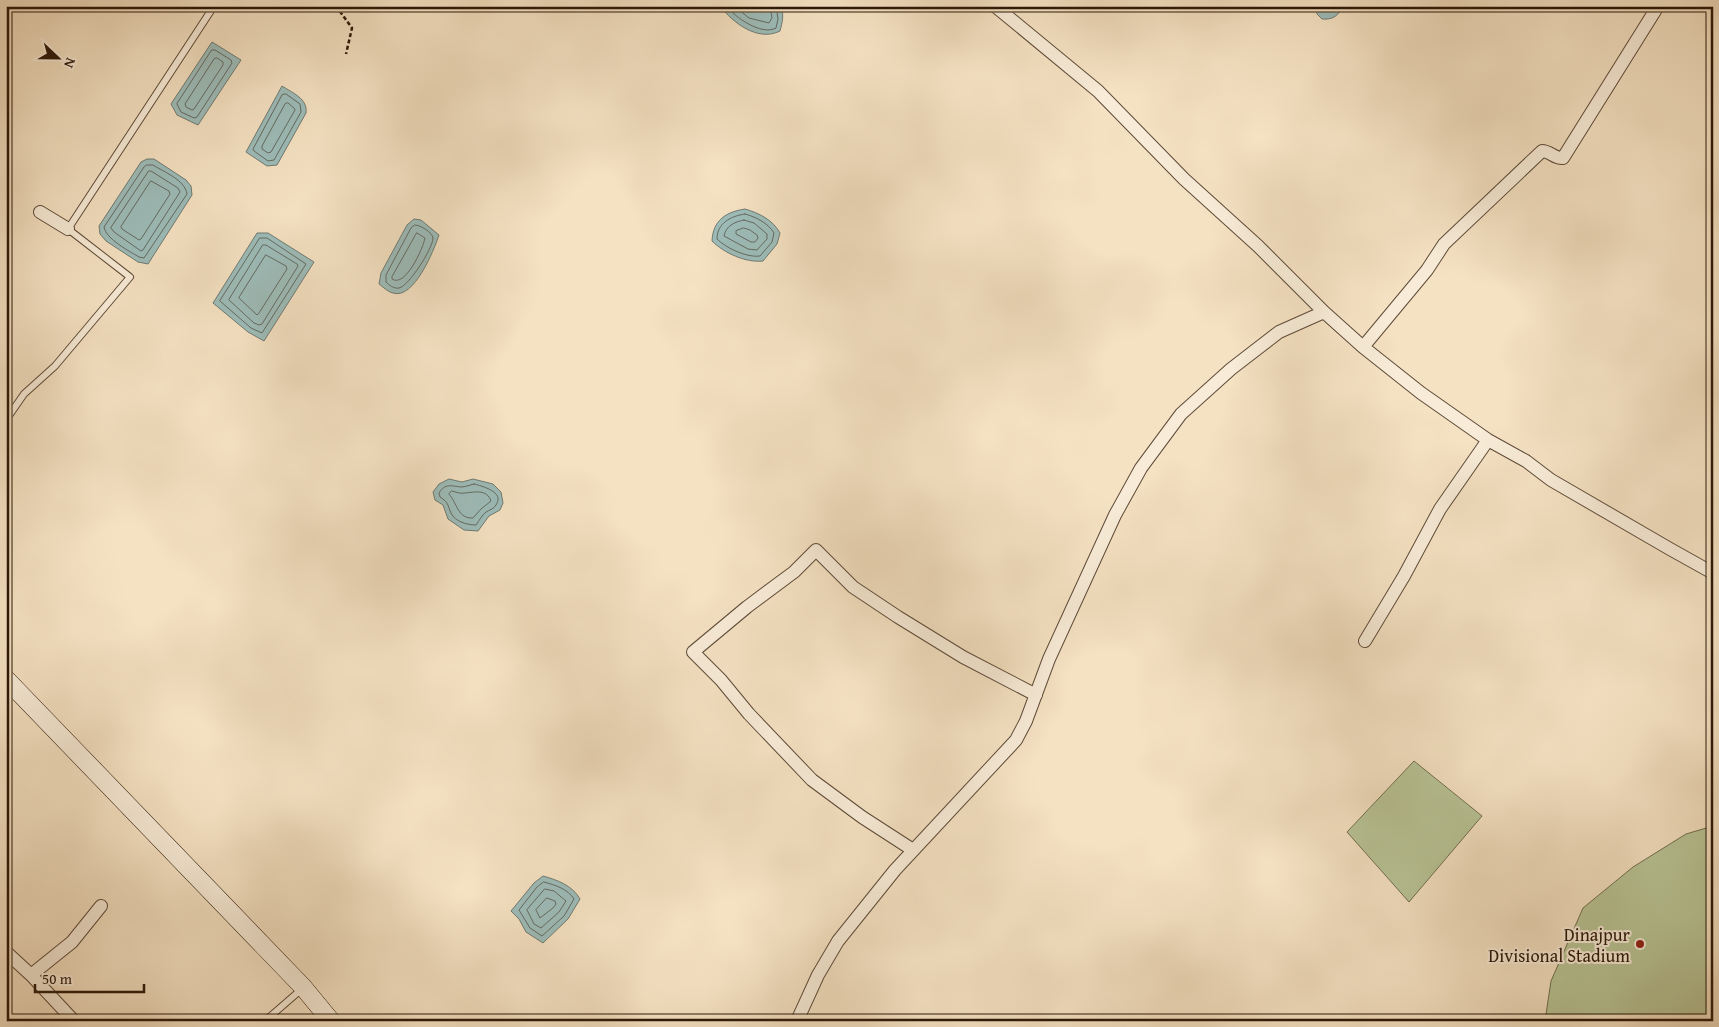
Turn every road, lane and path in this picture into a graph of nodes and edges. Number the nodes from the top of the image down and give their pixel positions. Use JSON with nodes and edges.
{"nodes":[{"id":1,"x":214,"y":6,"type":"edge"},
{"id":2,"x":336,"y":6,"type":"edge"},
{"id":3,"x":995,"y":6,"type":"edge"},
{"id":4,"x":1658,"y":6,"type":"edge"},
{"id":5,"x":346,"y":54,"type":"dead end"},
{"id":6,"x":40,"y":212,"type":"dead end"},
{"id":7,"x":68,"y":229,"type":"junction"},
{"id":8,"x":1324,"y":312,"type":"junction"},
{"id":9,"x":1364,"y":347,"type":"junction"},
{"id":10,"x":6,"y":420,"type":"edge"},
{"id":11,"x":1488,"y":440,"type":"junction"},
{"id":12,"x":1713,"y":573,"type":"edge"},
{"id":13,"x":1365,"y":641,"type":"dead end"},
{"id":14,"x":6,"y":679,"type":"edge"},
{"id":15,"x":1036,"y":695,"type":"junction"},
{"id":16,"x":913,"y":850,"type":"junction"},
{"id":17,"x":101,"y":906,"type":"dead end"},
{"id":18,"x":6,"y":952,"type":"edge"},
{"id":19,"x":31,"y":975,"type":"junction"},
{"id":20,"x":304,"y":987,"type":"junction"},
{"id":21,"x":74,"y":1021,"type":"edge"},
{"id":22,"x":265,"y":1021,"type":"edge"},
{"id":23,"x":331,"y":1021,"type":"edge"},
{"id":24,"x":797,"y":1021,"type":"edge"}],
"edges":[{"from":1,"to":7,"type":"lane"},
{"from":2,"to":5,"type":"path"},
{"from":3,"to":8,"type":"street"},
{"from":4,"to":9,"type":"street"},
{"from":6,"to":7,"type":"street"},
{"from":7,"to":10,"type":"lane"},
{"from":8,"to":9,"type":"street"},
{"from":8,"to":15,"type":"street"},
{"from":9,"to":11,"type":"street"},
{"from":11,"to":12,"type":"street"},
{"from":11,"to":13,"type":"street"},
{"from":14,"to":20,"type":"main road"},
{"from":15,"to":16,"type":"street"},
{"from":15,"to":16,"type":"street"},
{"from":16,"to":24,"type":"street"},
{"from":17,"to":19,"type":"street"},
{"from":18,"to":19,"type":"street"},
{"from":19,"to":21,"type":"street"},
{"from":20,"to":22,"type":"lane"},
{"from":20,"to":23,"type":"main road"}]}
